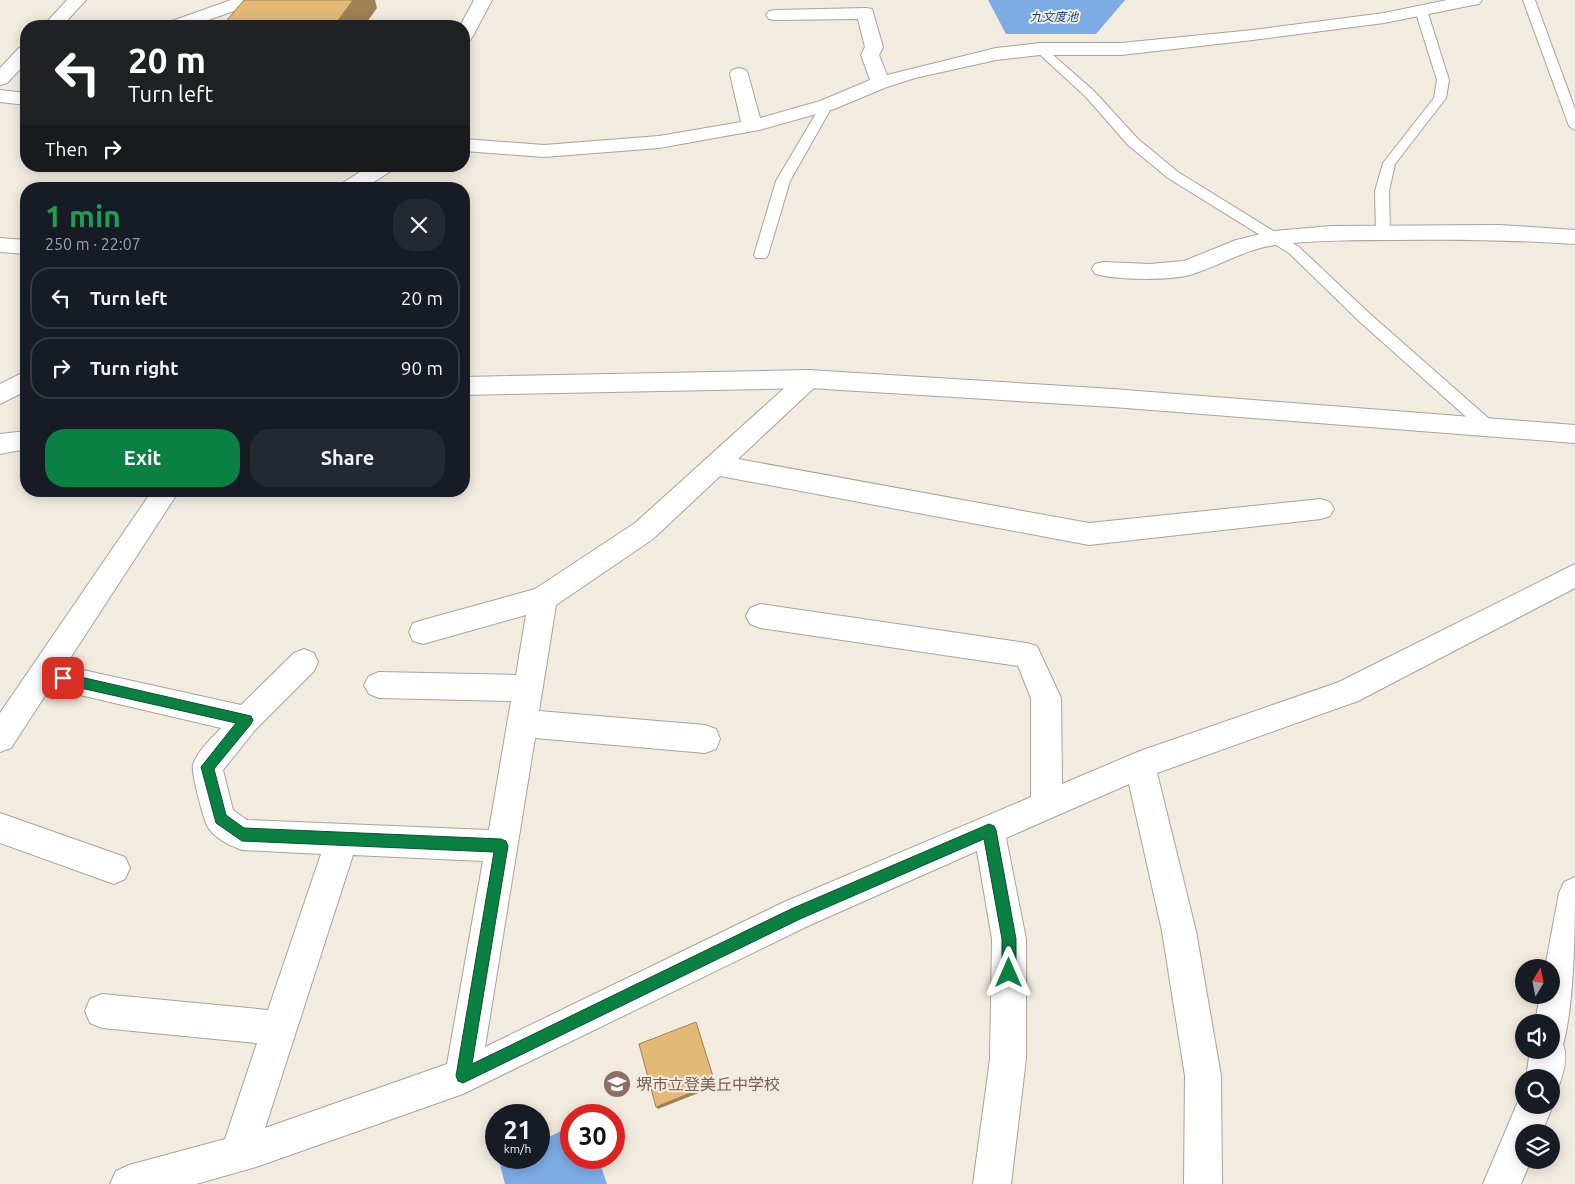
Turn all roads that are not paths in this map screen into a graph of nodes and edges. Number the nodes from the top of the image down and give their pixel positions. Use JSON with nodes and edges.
{"nodes":[{"id":1,"x":77,"y":0,"type":"edge"},
{"id":2,"x":248,"y":0,"type":"edge"},
{"id":3,"x":483,"y":0,"type":"edge"},
{"id":4,"x":1473,"y":0,"type":"edge"},
{"id":5,"x":1529,"y":0,"type":"edge"},
{"id":6,"x":1421,"y":10,"type":"junction"},
{"id":7,"x":775,"y":15,"type":"dead end"},
{"id":8,"x":58,"y":20,"type":"edge"},
{"id":9,"x":192,"y":20,"type":"edge"},
{"id":10,"x":470,"y":25,"type":"edge"},
{"id":11,"x":1040,"y":49,"type":"junction"},
{"id":12,"x":20,"y":58,"type":"edge"},
{"id":13,"x":739,"y":74,"type":"dead end"},
{"id":14,"x":0,"y":79,"type":"edge"},
{"id":15,"x":20,"y":82,"type":"edge"},
{"id":16,"x":880,"y":83,"type":"junction"},
{"id":17,"x":0,"y":89,"type":"edge"},
{"id":18,"x":0,"y":96,"type":"edge"},
{"id":19,"x":20,"y":98,"type":"edge"},
{"id":20,"x":827,"y":105,"type":"junction"},
{"id":21,"x":752,"y":126,"type":"junction"},
{"id":22,"x":1575,"y":126,"type":"edge"},
{"id":23,"x":470,"y":145,"type":"edge"},
{"id":24,"x":375,"y":172,"type":"edge"},
{"id":25,"x":359,"y":182,"type":"edge"},
{"id":26,"x":1383,"y":233,"type":"junction"},
{"id":27,"x":1575,"y":237,"type":"edge"},
{"id":28,"x":1274,"y":238,"type":"junction"},
{"id":29,"x":0,"y":245,"type":"edge"},
{"id":30,"x":20,"y":247,"type":"edge"},
{"id":31,"x":761,"y":255,"type":"dead end"},
{"id":32,"x":1103,"y":269,"type":"dead end"},
{"id":33,"x":809,"y":378,"type":"junction"},
{"id":34,"x":20,"y":383,"type":"edge"},
{"id":35,"x":470,"y":386,"type":"edge"},
{"id":36,"x":0,"y":395,"type":"edge"},
{"id":37,"x":1489,"y":428,"type":"junction"},
{"id":38,"x":1575,"y":434,"type":"edge"},
{"id":39,"x":20,"y":441,"type":"edge"},
{"id":40,"x":0,"y":444,"type":"edge"},
{"id":41,"x":715,"y":465,"type":"junction"},
{"id":42,"x":162,"y":497,"type":"edge"},
{"id":43,"x":1321,"y":509,"type":"dead end"},
{"id":44,"x":1575,"y":576,"type":"edge"},
{"id":45,"x":543,"y":600,"type":"junction"},
{"id":46,"x":760,"y":616,"type":"dead end"},
{"id":47,"x":423,"y":632,"type":"dead end"},
{"id":48,"x":304,"y":662,"type":"dead end"},
{"id":49,"x":44,"y":674,"type":"junction"},
{"id":50,"x":379,"y":685,"type":"dead end"},
{"id":51,"x":528,"y":688,"type":"junction"},
{"id":52,"x":246,"y":720,"type":"junction"},
{"id":53,"x":522,"y":723,"type":"junction"},
{"id":54,"x":0,"y":738,"type":"edge"},
{"id":55,"x":705,"y":739,"type":"dead end"},
{"id":56,"x":1140,"y":765,"type":"junction"},
{"id":57,"x":1047,"y":805,"type":"junction"},
{"id":58,"x":0,"y":828,"type":"edge"},
{"id":59,"x":989,"y":830,"type":"junction"},
{"id":60,"x":342,"y":839,"type":"junction"},
{"id":61,"x":501,"y":846,"type":"junction"},
{"id":62,"x":114,"y":868,"type":"dead end"},
{"id":63,"x":1575,"y":893,"type":"edge"},
{"id":64,"x":102,"y":1011,"type":"dead end"},
{"id":65,"x":1554,"y":1014,"type":"edge"},
{"id":66,"x":280,"y":1028,"type":"junction"},
{"id":67,"x":463,"y":1076,"type":"junction"},
{"id":68,"x":238,"y":1154,"type":"junction"},
{"id":69,"x":1515,"y":1154,"type":"edge"},
{"id":70,"x":129,"y":1184,"type":"edge"},
{"id":71,"x":992,"y":1184,"type":"edge"},
{"id":72,"x":1204,"y":1184,"type":"edge"},
{"id":73,"x":1502,"y":1184,"type":"edge"}],
"edges":[{"from":1,"to":8,"type":"street"},
{"from":2,"to":9,"type":"street"},
{"from":3,"to":10,"type":"street"},
{"from":4,"to":6,"type":"street"},
{"from":5,"to":22,"type":"lane"},
{"from":6,"to":11,"type":"street"},
{"from":6,"to":26,"type":"lane"},
{"from":7,"to":16,"type":"street"},
{"from":11,"to":16,"type":"street"},
{"from":11,"to":28,"type":"lane"},
{"from":12,"to":14,"type":"street"},
{"from":13,"to":21,"type":"street"},
{"from":15,"to":17,"type":"street"},
{"from":16,"to":20,"type":"street"},
{"from":18,"to":19,"type":"street"},
{"from":20,"to":21,"type":"street"},
{"from":20,"to":31,"type":"lane"},
{"from":21,"to":23,"type":"street"},
{"from":24,"to":25,"type":"street"},
{"from":26,"to":27,"type":"street"},
{"from":26,"to":28,"type":"street"},
{"from":28,"to":32,"type":"street"},
{"from":28,"to":37,"type":"lane"},
{"from":29,"to":30,"type":"street"},
{"from":33,"to":35,"type":"street"},
{"from":33,"to":37,"type":"street"},
{"from":33,"to":41,"type":"street"},
{"from":34,"to":36,"type":"street"},
{"from":37,"to":38,"type":"street"},
{"from":39,"to":40,"type":"street"},
{"from":41,"to":43,"type":"street"},
{"from":41,"to":45,"type":"street"},
{"from":42,"to":49,"type":"street"},
{"from":44,"to":56,"type":"street"},
{"from":45,"to":47,"type":"street"},
{"from":45,"to":51,"type":"street"},
{"from":46,"to":57,"type":"street"},
{"from":48,"to":52,"type":"street"},
{"from":49,"to":52,"type":"street"},
{"from":49,"to":54,"type":"street"},
{"from":50,"to":51,"type":"street"},
{"from":51,"to":53,"type":"street"},
{"from":52,"to":60,"type":"street"},
{"from":53,"to":55,"type":"street"},
{"from":53,"to":61,"type":"street"},
{"from":56,"to":57,"type":"street"},
{"from":56,"to":72,"type":"street"},
{"from":57,"to":59,"type":"street"},
{"from":58,"to":62,"type":"street"},
{"from":59,"to":67,"type":"street"},
{"from":59,"to":71,"type":"street"},
{"from":60,"to":61,"type":"street"},
{"from":60,"to":66,"type":"street"},
{"from":61,"to":67,"type":"street"},
{"from":63,"to":65,"type":"street"},
{"from":64,"to":66,"type":"street"},
{"from":66,"to":68,"type":"street"},
{"from":67,"to":68,"type":"street"},
{"from":68,"to":70,"type":"street"},
{"from":69,"to":73,"type":"street"}]}
